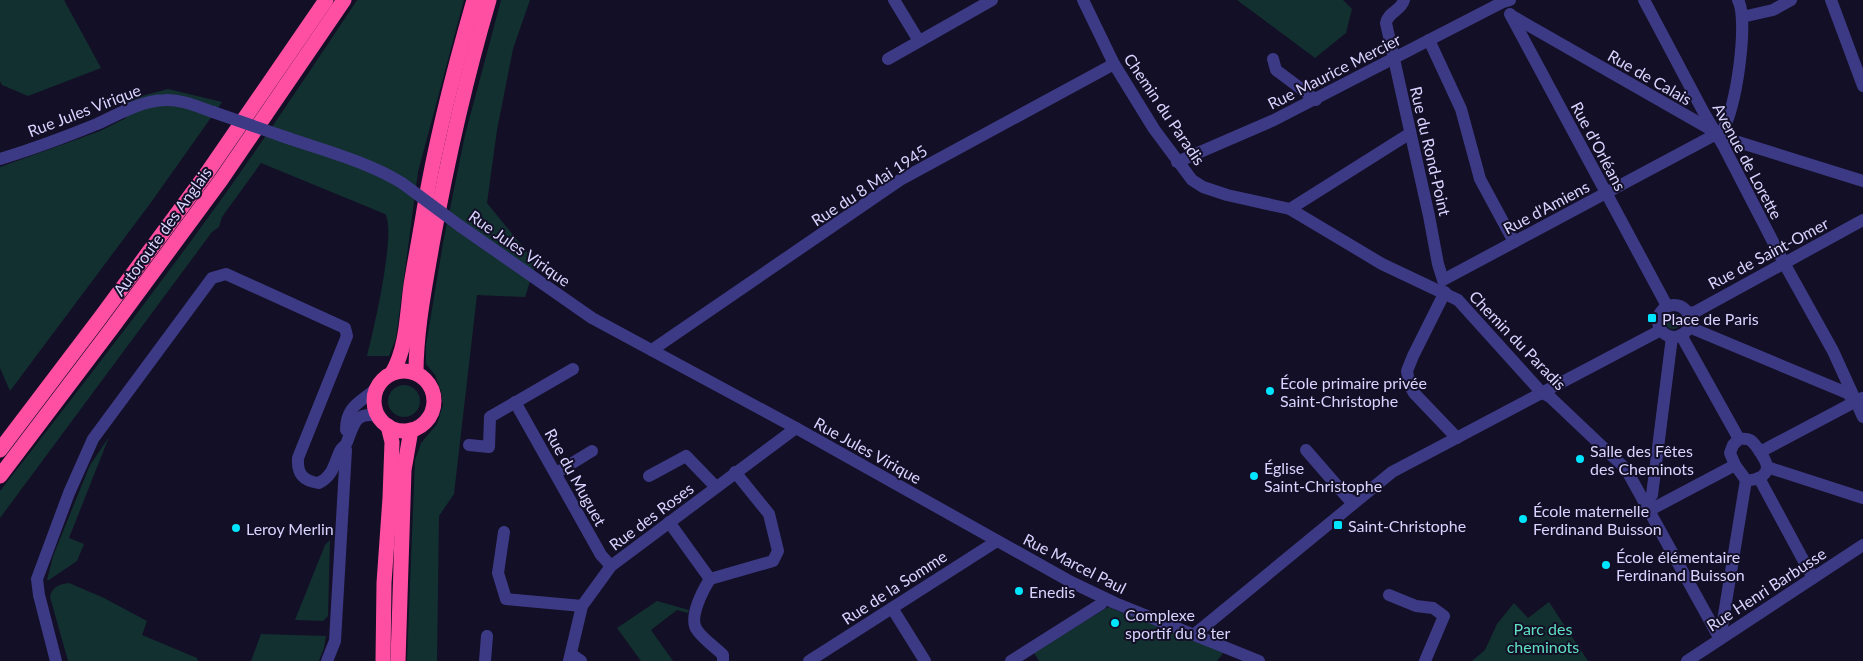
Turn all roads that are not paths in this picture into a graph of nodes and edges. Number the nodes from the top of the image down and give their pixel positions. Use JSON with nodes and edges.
{"nodes":[{"id":1,"x":326,"y":0,"type":"edge"},
{"id":2,"x":344,"y":0,"type":"edge"},
{"id":3,"x":474,"y":0,"type":"edge"},
{"id":4,"x":489,"y":0,"type":"edge"},
{"id":5,"x":894,"y":0,"type":"edge"},
{"id":6,"x":992,"y":0,"type":"edge"},
{"id":7,"x":1083,"y":0,"type":"edge"},
{"id":8,"x":1404,"y":0,"type":"edge"},
{"id":9,"x":1644,"y":0,"type":"edge"},
{"id":10,"x":1738,"y":0,"type":"edge"},
{"id":11,"x":1791,"y":0,"type":"edge"},
{"id":12,"x":1831,"y":0,"type":"edge"},
{"id":13,"x":1505,"y":1,"type":"edge"},
{"id":14,"x":1512,"y":16,"type":"junction"},
{"id":15,"x":1742,"y":17,"type":"junction"},
{"id":16,"x":1429,"y":40,"type":"junction"},
{"id":17,"x":918,"y":41,"type":"junction"},
{"id":18,"x":888,"y":58,"type":"dead end"},
{"id":19,"x":1394,"y":58,"type":"junction"},
{"id":20,"x":1273,"y":59,"type":"dead end"},
{"id":21,"x":1114,"y":64,"type":"junction"},
{"id":22,"x":1863,"y":86,"type":"edge"},
{"id":23,"x":1316,"y":100,"type":"junction"},
{"id":24,"x":1717,"y":133,"type":"junction"},
{"id":25,"x":1410,"y":134,"type":"junction"},
{"id":26,"x":0,"y":159,"type":"edge"},
{"id":27,"x":1177,"y":162,"type":"junction"},
{"id":28,"x":1863,"y":181,"type":"edge"},
{"id":29,"x":1606,"y":194,"type":"junction"},
{"id":30,"x":1290,"y":208,"type":"junction"},
{"id":31,"x":1863,"y":220,"type":"edge"},
{"id":32,"x":1514,"y":242,"type":"junction"},
{"id":33,"x":1784,"y":263,"type":"junction"},
{"id":34,"x":1442,"y":287,"type":"junction"},
{"id":35,"x":1667,"y":306,"type":"junction"},
{"id":36,"x":1688,"y":313,"type":"junction"},
{"id":37,"x":1661,"y":330,"type":"junction"},
{"id":38,"x":1681,"y":333,"type":"junction"},
{"id":39,"x":652,"y":350,"type":"junction"},
{"id":40,"x":573,"y":369,"type":"dead end"},
{"id":41,"x":392,"y":373,"type":"junction"},
{"id":42,"x":416,"y":373,"type":"junction"},
{"id":43,"x":377,"y":388,"type":"junction"},
{"id":44,"x":1542,"y":393,"type":"junction"},
{"id":45,"x":1860,"y":400,"type":"edge"},
{"id":46,"x":515,"y":402,"type":"junction"},
{"id":47,"x":1863,"y":417,"type":"edge"},
{"id":48,"x":383,"y":421,"type":"junction"},
{"id":49,"x":796,"y":428,"type":"junction"},
{"id":50,"x":410,"y":430,"type":"junction"},
{"id":51,"x":1457,"y":438,"type":"junction"},
{"id":52,"x":1739,"y":439,"type":"junction"},
{"id":53,"x":346,"y":444,"type":"junction"},
{"id":54,"x":469,"y":446,"type":"dead end"},
{"id":55,"x":0,"y":450,"type":"edge"},
{"id":56,"x":1306,"y":450,"type":"dead end"},
{"id":57,"x":592,"y":451,"type":"dead end"},
{"id":58,"x":1760,"y":452,"type":"junction"},
{"id":59,"x":1735,"y":465,"type":"junction"},
{"id":60,"x":1767,"y":467,"type":"junction"},
{"id":61,"x":735,"y":472,"type":"junction"},
{"id":62,"x":556,"y":473,"type":"junction"},
{"id":63,"x":0,"y":476,"type":"edge"},
{"id":64,"x":650,"y":476,"type":"dead end"},
{"id":65,"x":1759,"y":478,"type":"junction"},
{"id":66,"x":1746,"y":480,"type":"junction"},
{"id":67,"x":716,"y":486,"type":"junction"},
{"id":68,"x":1863,"y":498,"type":"edge"},
{"id":69,"x":1353,"y":504,"type":"junction"},
{"id":70,"x":1648,"y":506,"type":"junction"},
{"id":71,"x":669,"y":522,"type":"junction"},
{"id":72,"x":504,"y":532,"type":"dead end"},
{"id":73,"x":997,"y":541,"type":"junction"},
{"id":74,"x":1863,"y":544,"type":"edge"},
{"id":75,"x":611,"y":566,"type":"junction"},
{"id":76,"x":1813,"y":578,"type":"junction"},
{"id":77,"x":710,"y":579,"type":"junction"},
{"id":78,"x":1389,"y":596,"type":"dead end"},
{"id":79,"x":1104,"y":598,"type":"junction"},
{"id":80,"x":582,"y":606,"type":"junction"},
{"id":81,"x":892,"y":608,"type":"junction"},
{"id":82,"x":1195,"y":634,"type":"junction"},
{"id":83,"x":487,"y":636,"type":"dead end"},
{"id":84,"x":1720,"y":639,"type":"junction"},
{"id":85,"x":574,"y":659,"type":"edge"},
{"id":86,"x":56,"y":661,"type":"edge"},
{"id":87,"x":327,"y":661,"type":"edge"},
{"id":88,"x":383,"y":661,"type":"edge"},
{"id":89,"x":398,"y":661,"type":"edge"},
{"id":90,"x":485,"y":661,"type":"edge"},
{"id":91,"x":723,"y":661,"type":"edge"},
{"id":92,"x":809,"y":661,"type":"edge"},
{"id":93,"x":925,"y":661,"type":"edge"},
{"id":94,"x":1011,"y":661,"type":"edge"},
{"id":95,"x":1259,"y":661,"type":"edge"},
{"id":96,"x":1425,"y":661,"type":"edge"},
{"id":97,"x":1687,"y":661,"type":"edge"}],
"edges":[{"from":1,"to":55,"type":"highway","name":"Autoroute des Anglais"},
{"from":2,"to":63,"type":"highway","name":"Autoroute des Anglais"},
{"from":3,"to":41,"type":"highway"},
{"from":4,"to":42,"type":"highway"},
{"from":5,"to":17,"type":"street"},
{"from":6,"to":17,"type":"street"},
{"from":7,"to":21,"type":"street","name":"Chemin du Paradis"},
{"from":8,"to":19,"type":"street","name":"Rue du Rond-Point"},
{"from":9,"to":24,"type":"street","name":"Avenue de Lorette"},
{"from":10,"to":15,"type":"street"},
{"from":11,"to":15,"type":"street"},
{"from":12,"to":22,"type":"street"},
{"from":13,"to":14,"type":"street","name":"Rue d'Orléans"},
{"from":13,"to":16,"type":"street","name":"Rue Maurice Mercier"},
{"from":14,"to":24,"type":"street","name":"Rue de Calais"},
{"from":14,"to":29,"type":"street","name":"Rue d'Orléans"},
{"from":15,"to":24,"type":"street"},
{"from":16,"to":19,"type":"street","name":"Rue Maurice Mercier"},
{"from":16,"to":32,"type":"street"},
{"from":17,"to":18,"type":"street"},
{"from":19,"to":23,"type":"street","name":"Rue Maurice Mercier"},
{"from":19,"to":25,"type":"street","name":"Rue du Rond-Point"},
{"from":20,"to":23,"type":"street"},
{"from":21,"to":27,"type":"street","name":"Chemin du Paradis"},
{"from":21,"to":39,"type":"street","name":"Rue du 8 Mai 1945"},
{"from":23,"to":27,"type":"street","name":"Rue Maurice Mercier"},
{"from":24,"to":28,"type":"street","name":"Rue de Calais"},
{"from":24,"to":29,"type":"street","name":"Rue d'Amiens"},
{"from":24,"to":33,"type":"street","name":"Avenue de Lorette"},
{"from":25,"to":30,"type":"street"},
{"from":25,"to":34,"type":"street","name":"Rue du Rond-Point"},
{"from":26,"to":39,"type":"street","name":"Rue Jules Virique","bridge":true},
{"from":27,"to":30,"type":"street","name":"Chemin du Paradis"},
{"from":29,"to":32,"type":"street","name":"Rue d'Amiens"},
{"from":29,"to":35,"type":"street","name":"Rue d'Orléans"},
{"from":30,"to":34,"type":"street","name":"Chemin du Paradis"},
{"from":31,"to":33,"type":"street","name":"Rue de Saint-Omer"},
{"from":32,"to":34,"type":"street","name":"Rue d'Amiens"},
{"from":33,"to":36,"type":"street","name":"Rue de Saint-Omer"},
{"from":33,"to":45,"type":"street","name":"Avenue de Lorette"},
{"from":34,"to":44,"type":"street","name":"Chemin du Paradis"},
{"from":34,"to":51,"type":"street"},
{"from":35,"to":36,"type":"street"},
{"from":35,"to":37,"type":"street"},
{"from":36,"to":38,"type":"street"},
{"from":37,"to":38,"type":"street"},
{"from":37,"to":44,"type":"street"},
{"from":38,"to":45,"type":"street"},
{"from":38,"to":52,"type":"street"},
{"from":38,"to":70,"type":"street"},
{"from":39,"to":49,"type":"street","name":"Rue Jules Virique"},
{"from":40,"to":46,"type":"street"},
{"from":41,"to":42,"type":"highway"},
{"from":41,"to":43,"type":"highway"},
{"from":42,"to":50,"type":"highway"},
{"from":43,"to":48,"type":"highway"},
{"from":43,"to":53,"type":"street"},
{"from":44,"to":51,"type":"street"},
{"from":44,"to":70,"type":"street","name":"Chemin du Paradis"},
{"from":45,"to":47,"type":"street","name":"Avenue de Lorette"},
{"from":45,"to":58,"type":"street"},
{"from":46,"to":54,"type":"street"},
{"from":46,"to":62,"type":"street","name":"Rue du Muguet"},
{"from":48,"to":50,"type":"highway"},
{"from":48,"to":53,"type":"street"},
{"from":48,"to":88,"type":"highway"},
{"from":49,"to":61,"type":"street","name":"Rue des Roses"},
{"from":49,"to":73,"type":"street","name":"Rue Jules Virique"},
{"from":50,"to":89,"type":"highway"},
{"from":51,"to":69,"type":"street"},
{"from":52,"to":58,"type":"street"},
{"from":52,"to":59,"type":"street"},
{"from":53,"to":86,"type":"street"},
{"from":53,"to":87,"type":"street"},
{"from":56,"to":69,"type":"street"},
{"from":57,"to":62,"type":"street"},
{"from":58,"to":60,"type":"street"},
{"from":59,"to":66,"type":"street"},
{"from":59,"to":70,"type":"street"},
{"from":60,"to":65,"type":"street"},
{"from":60,"to":68,"type":"street"},
{"from":61,"to":67,"type":"street","name":"Rue des Roses"},
{"from":61,"to":77,"type":"street"},
{"from":62,"to":75,"type":"street","name":"Rue du Muguet"},
{"from":64,"to":67,"type":"street"},
{"from":65,"to":66,"type":"street"},
{"from":65,"to":76,"type":"street"},
{"from":66,"to":84,"type":"street"},
{"from":67,"to":71,"type":"street","name":"Rue des Roses"},
{"from":69,"to":82,"type":"street"},
{"from":70,"to":84,"type":"street","name":"Chemin du Paradis"},
{"from":71,"to":75,"type":"street","name":"Rue des Roses"},
{"from":71,"to":77,"type":"street"},
{"from":72,"to":80,"type":"street"},
{"from":73,"to":79,"type":"street","name":"Rue Marcel Paul"},
{"from":73,"to":81,"type":"street","name":"Rue de la Somme"},
{"from":74,"to":76,"type":"street","name":"Rue Henri Barbusse"},
{"from":75,"to":80,"type":"street","name":"Rue des Roses"},
{"from":76,"to":84,"type":"street","name":"Rue Henri Barbusse"},
{"from":77,"to":91,"type":"street"},
{"from":78,"to":96,"type":"street"},
{"from":79,"to":82,"type":"street","name":"Rue Marcel Paul"},
{"from":79,"to":94,"type":"street"},
{"from":80,"to":85,"type":"street","name":"Rue des Roses"},
{"from":81,"to":92,"type":"street","name":"Rue de la Somme"},
{"from":81,"to":93,"type":"street"},
{"from":82,"to":95,"type":"street","name":"Rue Marcel Paul"},
{"from":83,"to":90,"type":"street"},
{"from":84,"to":97,"type":"street","name":"Rue Henri Barbusse"}]}
